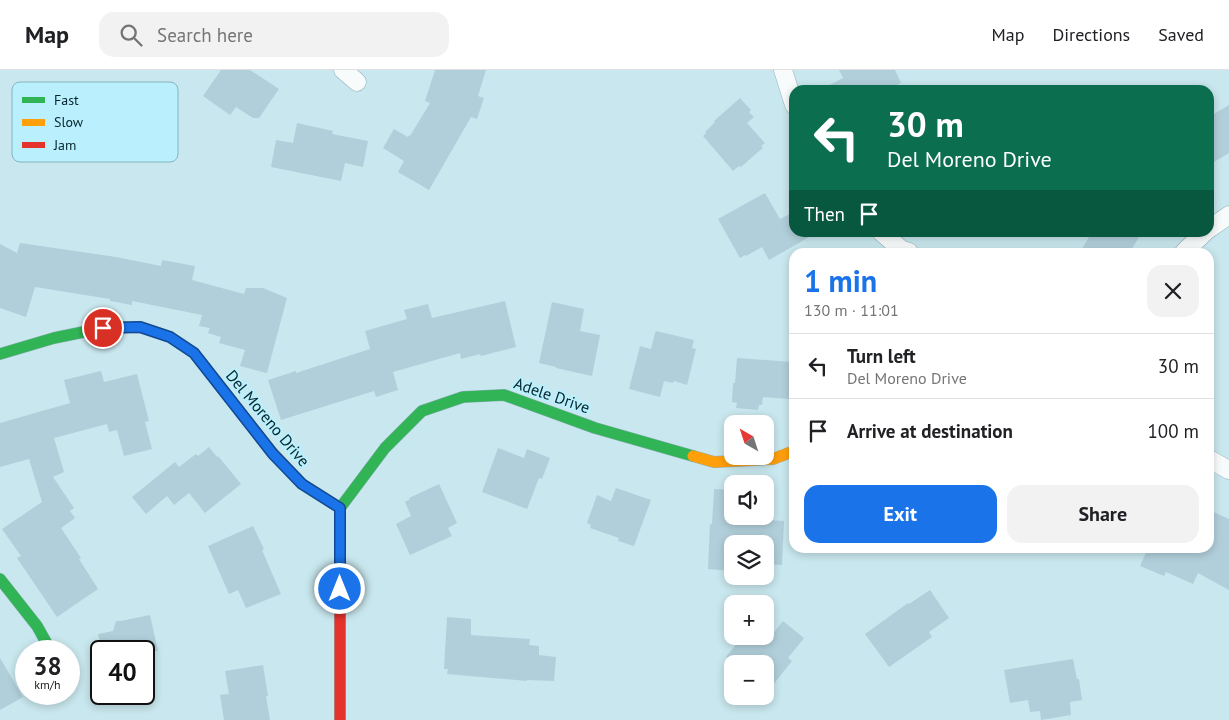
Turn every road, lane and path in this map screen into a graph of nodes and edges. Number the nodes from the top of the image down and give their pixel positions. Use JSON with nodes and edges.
{"nodes":[{"id":1,"x":343,"y":70,"type":"edge"},
{"id":2,"x":783,"y":70,"type":"edge"},
{"id":3,"x":356,"y":82,"type":"dead end"},
{"id":4,"x":789,"y":89,"type":"edge"},
{"id":5,"x":1229,"y":215,"type":"edge"},
{"id":6,"x":1214,"y":226,"type":"edge"},
{"id":7,"x":887,"y":237,"type":"edge"},
{"id":8,"x":1200,"y":237,"type":"edge"},
{"id":9,"x":900,"y":248,"type":"edge"},
{"id":10,"x":1188,"y":248,"type":"edge"},
{"id":11,"x":0,"y":354,"type":"edge"},
{"id":12,"x":789,"y":453,"type":"edge"},
{"id":13,"x":1214,"y":462,"type":"edge"},
{"id":14,"x":1229,"y":470,"type":"edge"},
{"id":15,"x":340,"y":508,"type":"junction"},
{"id":16,"x":0,"y":579,"type":"edge"},
{"id":17,"x":45,"y":640,"type":"edge"},
{"id":18,"x":340,"y":720,"type":"edge"}],
"edges":[{"from":1,"to":3,"type":"street"},
{"from":2,"to":4,"type":"street"},
{"from":5,"to":6,"type":"street"},
{"from":7,"to":9,"type":"street"},
{"from":8,"to":10,"type":"street"},
{"from":11,"to":15,"type":"street","name":"Del Moreno Drive"},
{"from":12,"to":15,"type":"street","name":"Adele Drive"},
{"from":13,"to":14,"type":"street"},
{"from":15,"to":18,"type":"street"},
{"from":16,"to":17,"type":"street"}]}
